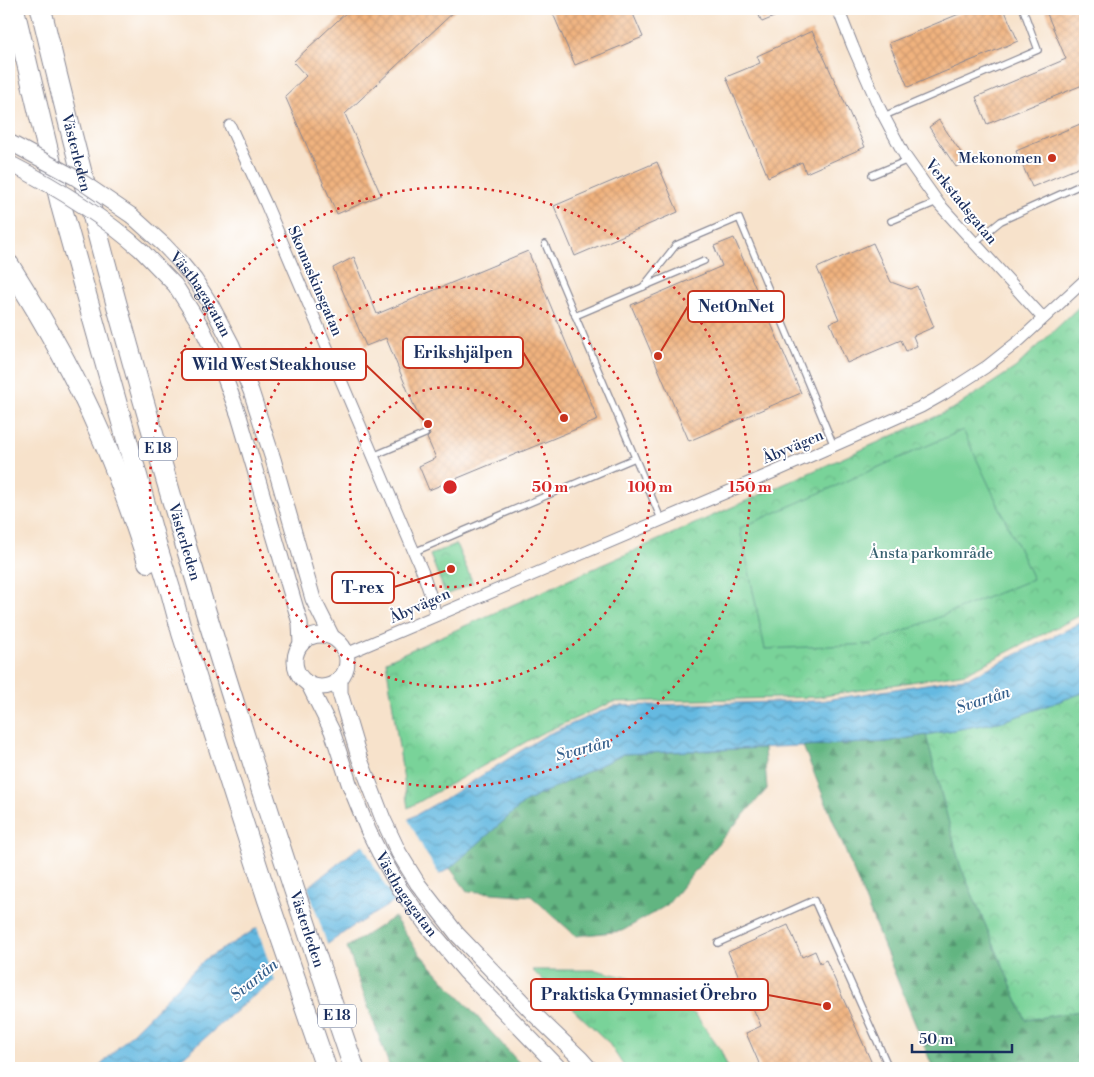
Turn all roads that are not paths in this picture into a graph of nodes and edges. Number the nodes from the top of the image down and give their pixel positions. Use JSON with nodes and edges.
{"nodes":[{"id":1,"x":14,"y":9,"type":"edge"},
{"id":2,"x":42,"y":9,"type":"edge"},
{"id":3,"x":1023,"y":9,"type":"edge"},
{"id":4,"x":842,"y":10,"type":"edge"},
{"id":5,"x":884,"y":116,"type":"junction"},
{"id":6,"x":230,"y":126,"type":"dead end"},
{"id":7,"x":9,"y":142,"type":"edge"},
{"id":8,"x":908,"y":160,"type":"junction"},
{"id":9,"x":9,"y":163,"type":"edge"},
{"id":10,"x":872,"y":175,"type":"dead end"},
{"id":11,"x":1085,"y":183,"type":"edge"},
{"id":12,"x":938,"y":202,"type":"junction"},
{"id":13,"x":891,"y":221,"type":"dead end"},
{"id":14,"x":974,"y":243,"type":"junction"},
{"id":15,"x":545,"y":244,"type":"dead end"},
{"id":16,"x":704,"y":261,"type":"dead end"},
{"id":17,"x":9,"y":265,"type":"edge"},
{"id":18,"x":1085,"y":280,"type":"edge"},
{"id":19,"x":643,"y":288,"type":"junction"},
{"id":20,"x":575,"y":316,"type":"junction"},
{"id":21,"x":1043,"y":318,"type":"junction"},
{"id":22,"x":425,"y":434,"type":"dead end"},
{"id":23,"x":834,"y":446,"type":"junction"},
{"id":24,"x":373,"y":456,"type":"junction"},
{"id":25,"x":635,"y":458,"type":"junction"},
{"id":26,"x":661,"y":519,"type":"junction"},
{"id":27,"x":414,"y":552,"type":"junction"},
{"id":28,"x":435,"y":615,"type":"junction"},
{"id":29,"x":182,"y":633,"type":"junction"},
{"id":30,"x":332,"y":637,"type":"junction"},
{"id":31,"x":301,"y":644,"type":"junction"},
{"id":32,"x":346,"y":654,"type":"junction"},
{"id":33,"x":308,"y":683,"type":"junction"},
{"id":34,"x":340,"y":686,"type":"junction"},
{"id":35,"x":718,"y":943,"type":"dead end"},
{"id":36,"x":567,"y":1046,"type":"junction"},
{"id":37,"x":587,"y":1066,"type":"edge"},
{"id":38,"x":326,"y":1068,"type":"edge"},
{"id":39,"x":354,"y":1068,"type":"edge"},
{"id":40,"x":559,"y":1068,"type":"edge"},
{"id":41,"x":564,"y":1068,"type":"edge"},
{"id":42,"x":889,"y":1068,"type":"edge"}],
"edges":[{"from":1,"to":29,"type":"highway","name":"Västerleden","number":"E 18"},
{"from":2,"to":39,"type":"highway","name":"Västerleden","number":"E 18"},
{"from":3,"to":5,"type":"lane"},
{"from":4,"to":5,"type":"street","name":"Verkstadsgatan"},
{"from":5,"to":8,"type":"street","name":"Verkstadsgatan"},
{"from":6,"to":24,"type":"street","name":"Skomaskinsgatan"},
{"from":7,"to":30,"type":"main road","name":"Västhagagatan","bridge":true},
{"from":8,"to":10,"type":"lane"},
{"from":8,"to":12,"type":"street","name":"Verkstadsgatan"},
{"from":9,"to":31,"type":"main road","name":"Västhagagatan","bridge":true},
{"from":11,"to":14,"type":"lane"},
{"from":12,"to":13,"type":"lane"},
{"from":12,"to":14,"type":"street","name":"Verkstadsgatan"},
{"from":14,"to":21,"type":"street","name":"Verkstadsgatan"},
{"from":15,"to":20,"type":"lane"},
{"from":16,"to":19,"type":"lane"},
{"from":17,"to":29,"type":"highway","number":"E 18"},
{"from":18,"to":21,"type":"street","name":"Åbyvägen"},
{"from":19,"to":20,"type":"lane"},
{"from":19,"to":23,"type":"lane"},
{"from":20,"to":25,"type":"lane"},
{"from":21,"to":23,"type":"street","name":"Åbyvägen"},
{"from":22,"to":24,"type":"lane"},
{"from":23,"to":26,"type":"street","name":"Åbyvägen"},
{"from":24,"to":27,"type":"street","name":"Skomaskinsgatan"},
{"from":25,"to":26,"type":"lane"},
{"from":25,"to":27,"type":"lane"},
{"from":26,"to":28,"type":"street","name":"Åbyvägen"},
{"from":27,"to":28,"type":"street","name":"Skomaskinsgatan"},
{"from":28,"to":32,"type":"street","name":"Åbyvägen"},
{"from":29,"to":38,"type":"highway","name":"Västerleden","number":"E 18"},
{"from":30,"to":31,"type":"main road"},
{"from":30,"to":32,"type":"main road"},
{"from":31,"to":33,"type":"main road"},
{"from":32,"to":34,"type":"main road"},
{"from":33,"to":34,"type":"main road"},
{"from":33,"to":40,"type":"main road","name":"Västhagagatan"},
{"from":34,"to":36,"type":"main road","name":"Västhagagatan"},
{"from":35,"to":42,"type":"lane"},
{"from":36,"to":37,"type":"main road","name":"Västhagagatan"},
{"from":36,"to":41,"type":"main road"}]}
